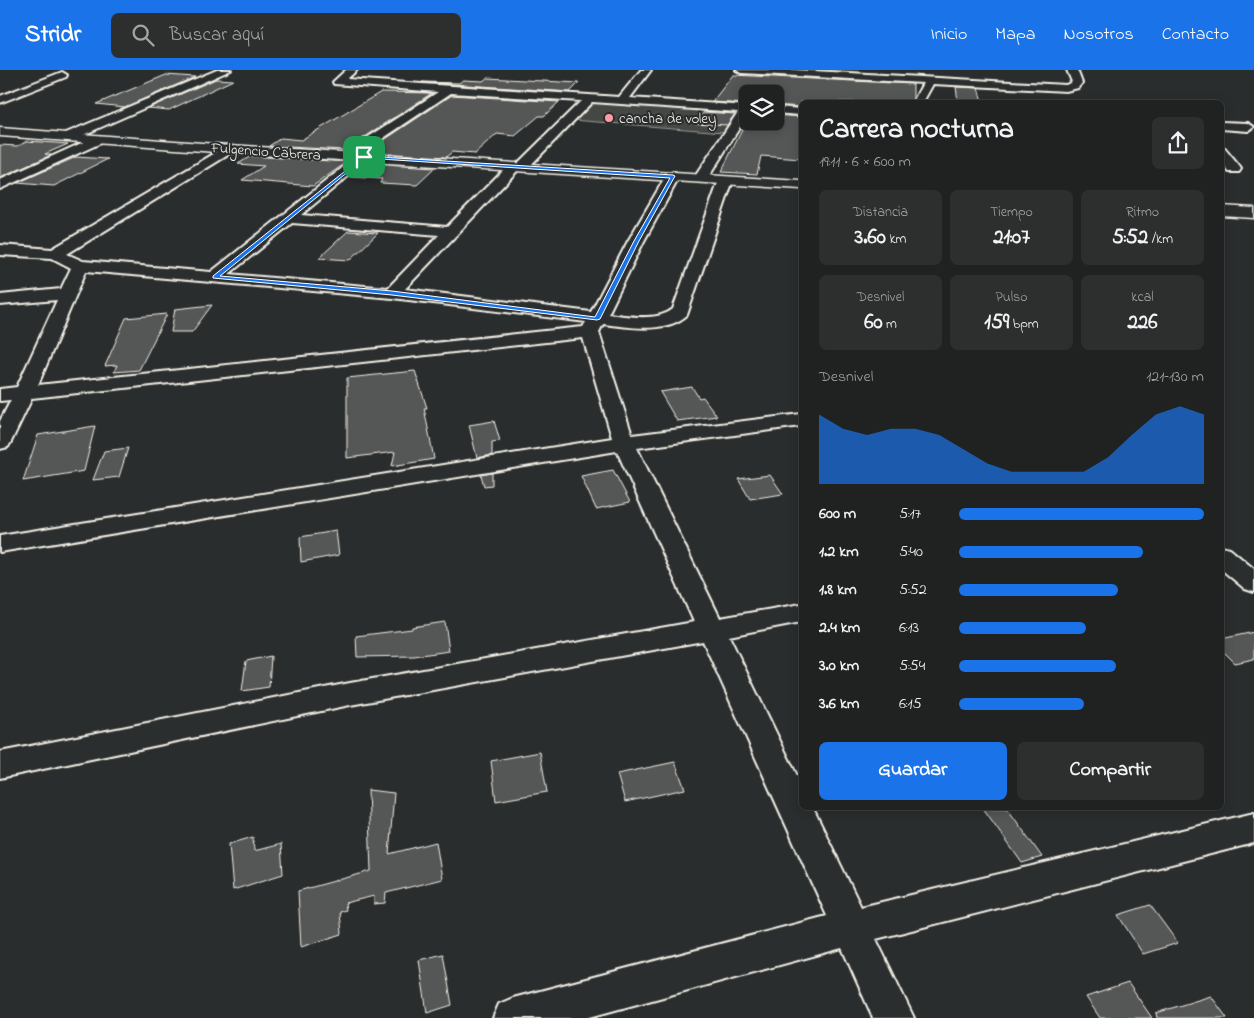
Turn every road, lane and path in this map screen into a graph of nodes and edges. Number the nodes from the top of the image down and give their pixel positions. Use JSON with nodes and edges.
{"nodes":[{"id":1,"x":226,"y":70,"type":"edge"},
{"id":2,"x":352,"y":70,"type":"edge"},
{"id":3,"x":646,"y":70,"type":"edge"},
{"id":4,"x":741,"y":70,"type":"edge"},
{"id":5,"x":1072,"y":70,"type":"edge"},
{"id":6,"x":815,"y":72,"type":"edge"},
{"id":7,"x":62,"y":75,"type":"dead end"},
{"id":8,"x":929,"y":81,"type":"junction"},
{"id":9,"x":1066,"y":88,"type":"junction"},
{"id":10,"x":448,"y":90,"type":"junction"},
{"id":11,"x":589,"y":99,"type":"junction"},
{"id":12,"x":1061,"y":99,"type":"dead end"},
{"id":13,"x":0,"y":100,"type":"edge"},
{"id":14,"x":919,"y":100,"type":"edge"},
{"id":15,"x":622,"y":101,"type":"junction"},
{"id":16,"x":739,"y":109,"type":"edge"},
{"id":17,"x":784,"y":111,"type":"edge"},
{"id":18,"x":799,"y":112,"type":"edge"},
{"id":19,"x":739,"y":120,"type":"edge"},
{"id":20,"x":1224,"y":125,"type":"edge"},
{"id":21,"x":1248,"y":127,"type":"dead end"},
{"id":22,"x":0,"y":132,"type":"edge"},
{"id":23,"x":70,"y":136,"type":"junction"},
{"id":24,"x":100,"y":138,"type":"junction"},
{"id":25,"x":229,"y":149,"type":"junction"},
{"id":26,"x":348,"y":156,"type":"junction"},
{"id":27,"x":1224,"y":156,"type":"edge"},
{"id":28,"x":364,"y":157,"type":"junction"},
{"id":29,"x":517,"y":167,"type":"junction"},
{"id":30,"x":1234,"y":169,"type":"dead end"},
{"id":31,"x":673,"y":176,"type":"junction"},
{"id":32,"x":702,"y":178,"type":"junction"},
{"id":33,"x":726,"y":180,"type":"junction"},
{"id":34,"x":0,"y":185,"type":"edge"},
{"id":35,"x":799,"y":185,"type":"edge"},
{"id":36,"x":1224,"y":211,"type":"edge"},
{"id":37,"x":1254,"y":214,"type":"edge"},
{"id":38,"x":289,"y":218,"type":"junction"},
{"id":39,"x":451,"y":232,"type":"junction"},
{"id":40,"x":0,"y":250,"type":"edge"},
{"id":41,"x":55,"y":254,"type":"junction"},
{"id":42,"x":80,"y":266,"type":"junction"},
{"id":43,"x":215,"y":277,"type":"junction"},
{"id":44,"x":392,"y":293,"type":"junction"},
{"id":45,"x":67,"y":294,"type":"junction"},
{"id":46,"x":0,"y":300,"type":"edge"},
{"id":47,"x":593,"y":325,"type":"junction"},
{"id":48,"x":25,"y":392,"type":"junction"},
{"id":49,"x":0,"y":395,"type":"edge"},
{"id":50,"x":799,"y":420,"type":"edge"},
{"id":51,"x":0,"y":442,"type":"edge"},
{"id":52,"x":624,"y":443,"type":"junction"},
{"id":53,"x":0,"y":544,"type":"edge"},
{"id":54,"x":1224,"y":557,"type":"edge"},
{"id":55,"x":1254,"y":583,"type":"edge"},
{"id":56,"x":799,"y":613,"type":"edge"},
{"id":57,"x":713,"y":629,"type":"junction"},
{"id":58,"x":0,"y":765,"type":"edge"},
{"id":59,"x":1254,"y":828,"type":"edge"},
{"id":60,"x":852,"y":927,"type":"junction"},
{"id":61,"x":513,"y":1018,"type":"edge"},
{"id":62,"x":894,"y":1018,"type":"edge"}],
"edges":[{"from":1,"to":23,"type":"street"},
{"from":2,"to":10,"type":"street"},
{"from":3,"to":15,"type":"street"},
{"from":4,"to":6,"type":"street"},
{"from":5,"to":9,"type":"street"},
{"from":6,"to":8,"type":"street"},
{"from":7,"to":13,"type":"street"},
{"from":8,"to":9,"type":"street"},
{"from":8,"to":14,"type":"street"},
{"from":9,"to":12,"type":"street"},
{"from":10,"to":11,"type":"street"},
{"from":10,"to":26,"type":"street"},
{"from":11,"to":15,"type":"street"},
{"from":11,"to":29,"type":"street"},
{"from":15,"to":16,"type":"street"},
{"from":17,"to":18,"type":"street"},
{"from":19,"to":32,"type":"street"},
{"from":20,"to":21,"type":"street"},
{"from":22,"to":23,"type":"main road","name":"Fulgencio Cabrera"},
{"from":23,"to":24,"type":"main road","name":"Fulgencio Cabrera"},
{"from":24,"to":25,"type":"main road","name":"Fulgencio Cabrera"},
{"from":24,"to":34,"type":"street"},
{"from":25,"to":26,"type":"main road","name":"Fulgencio Cabrera"},
{"from":25,"to":41,"type":"street"},
{"from":26,"to":28,"type":"main road","name":"Fulgencio Cabrera"},
{"from":27,"to":30,"type":"street"},
{"from":28,"to":29,"type":"main road","name":"Fulgencio Cabrera"},
{"from":28,"to":38,"type":"street"},
{"from":29,"to":31,"type":"main road","name":"Fulgencio Cabrera"},
{"from":29,"to":39,"type":"street"},
{"from":31,"to":32,"type":"main road","name":"Fulgencio Cabrera"},
{"from":31,"to":47,"type":"street"},
{"from":32,"to":33,"type":"main road","name":"Fulgencio Cabrera"},
{"from":33,"to":35,"type":"main road","name":"Fulgencio Cabrera"},
{"from":33,"to":47,"type":"street"},
{"from":36,"to":37,"type":"main road"},
{"from":38,"to":39,"type":"street"},
{"from":38,"to":43,"type":"street"},
{"from":39,"to":44,"type":"street"},
{"from":40,"to":41,"type":"street"},
{"from":41,"to":42,"type":"street"},
{"from":42,"to":43,"type":"street"},
{"from":42,"to":45,"type":"street"},
{"from":43,"to":44,"type":"street"},
{"from":44,"to":47,"type":"street"},
{"from":45,"to":46,"type":"street"},
{"from":45,"to":48,"type":"street"},
{"from":47,"to":48,"type":"street"},
{"from":47,"to":52,"type":"street"},
{"from":48,"to":49,"type":"street"},
{"from":48,"to":51,"type":"street"},
{"from":50,"to":52,"type":"street"},
{"from":52,"to":53,"type":"street"},
{"from":52,"to":57,"type":"street"},
{"from":54,"to":55,"type":"street"},
{"from":56,"to":57,"type":"street"},
{"from":57,"to":58,"type":"street"},
{"from":57,"to":60,"type":"street"},
{"from":59,"to":60,"type":"street"},
{"from":60,"to":61,"type":"street"},
{"from":60,"to":62,"type":"street"}]}
